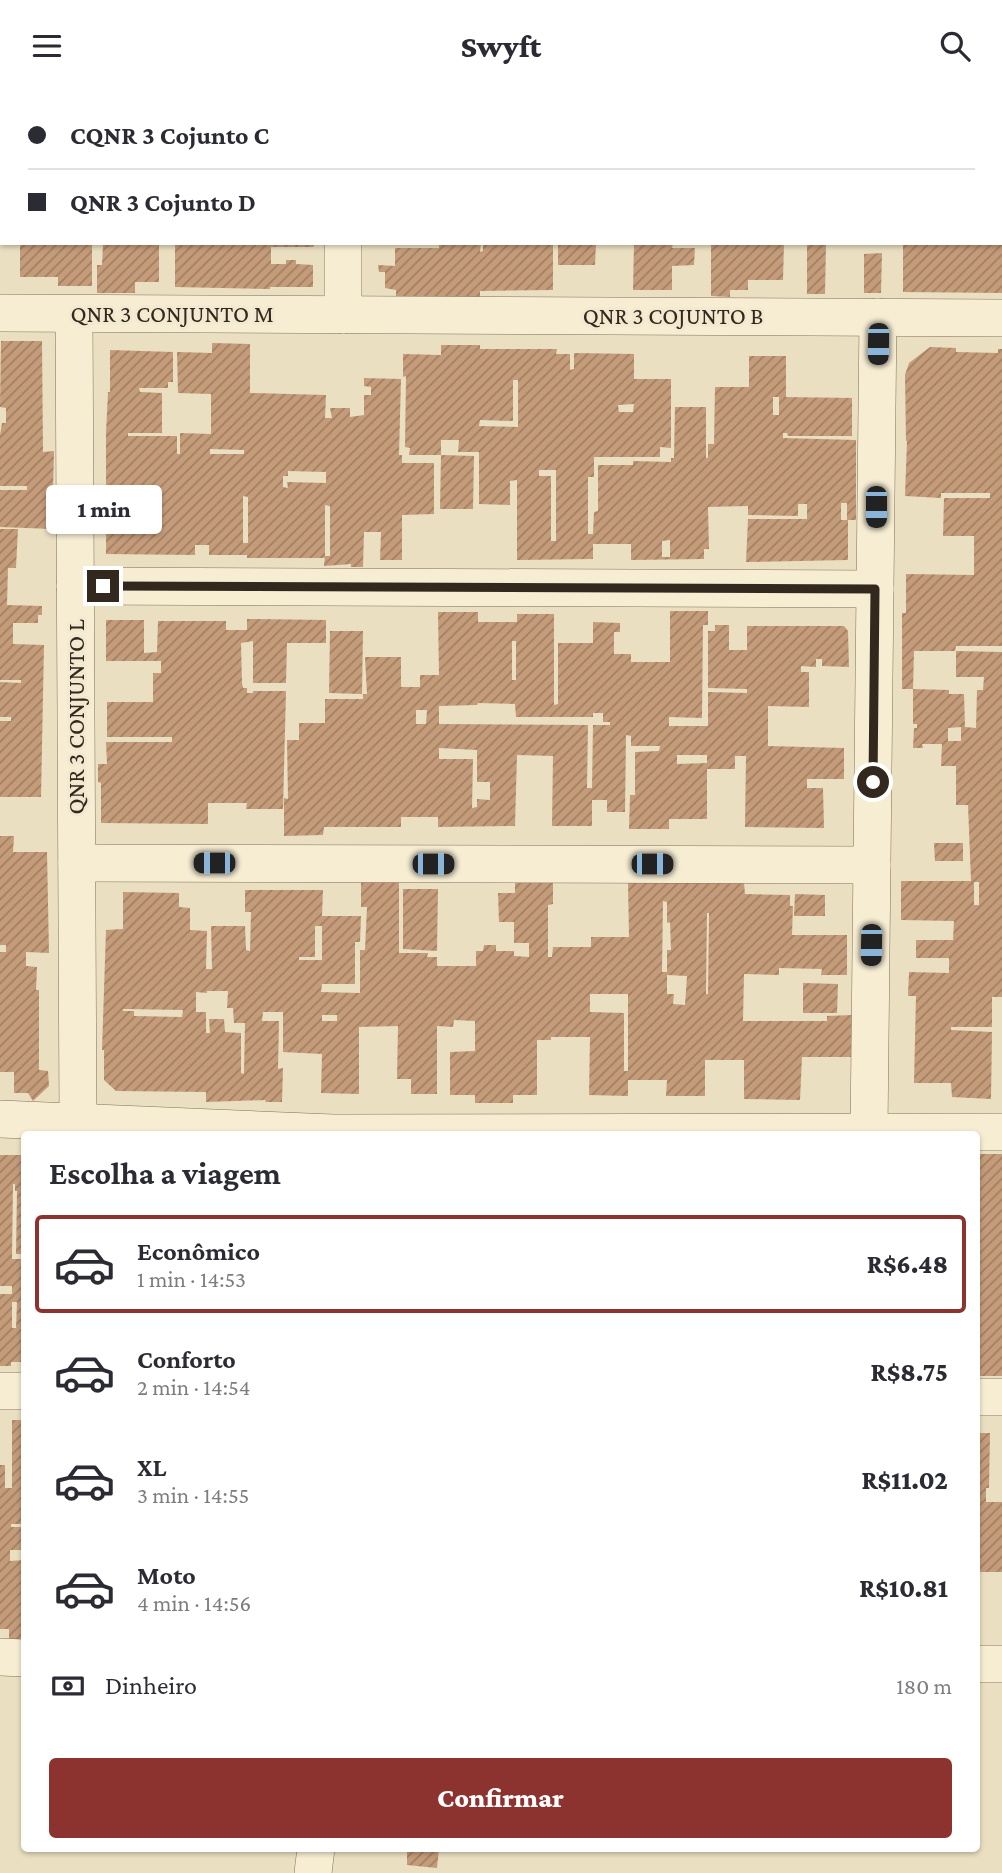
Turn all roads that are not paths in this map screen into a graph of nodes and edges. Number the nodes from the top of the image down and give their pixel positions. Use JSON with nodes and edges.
{"nodes":[{"id":1,"x":344,"y":245,"type":"edge"},
{"id":2,"x":0,"y":313,"type":"edge"},
{"id":3,"x":74,"y":314,"type":"junction"},
{"id":4,"x":343,"y":315,"type":"junction"},
{"id":5,"x":878,"y":317,"type":"junction"},
{"id":6,"x":1002,"y":318,"type":"edge"},
{"id":7,"x":75,"y":586,"type":"junction"},
{"id":8,"x":875,"y":589,"type":"junction"},
{"id":9,"x":77,"y":863,"type":"junction"},
{"id":10,"x":872,"y":865,"type":"junction"},
{"id":11,"x":0,"y":1119,"type":"edge"},
{"id":12,"x":78,"y":1121,"type":"junction"},
{"id":13,"x":290,"y":1131,"type":"edge"},
{"id":14,"x":869,"y":1131,"type":"edge"},
{"id":15,"x":980,"y":1132,"type":"edge"},
{"id":16,"x":1002,"y":1132,"type":"edge"},
{"id":17,"x":0,"y":1391,"type":"edge"},
{"id":18,"x":21,"y":1391,"type":"edge"},
{"id":19,"x":980,"y":1397,"type":"edge"},
{"id":20,"x":1002,"y":1397,"type":"edge"},
{"id":21,"x":0,"y":1657,"type":"edge"},
{"id":22,"x":21,"y":1658,"type":"edge"},
{"id":23,"x":980,"y":1664,"type":"edge"},
{"id":24,"x":1002,"y":1664,"type":"edge"},
{"id":25,"x":316,"y":1852,"type":"edge"},
{"id":26,"x":313,"y":1873,"type":"edge"}],
"edges":[{"from":1,"to":4,"type":"street"},
{"from":2,"to":3,"type":"street","name":"QNR 3 CONJUNTO M"},
{"from":3,"to":4,"type":"street","name":"QNR 3 CONJUNTO M"},
{"from":3,"to":7,"type":"street","name":"QNR 3 CONJUNTO L"},
{"from":4,"to":5,"type":"street","name":"QNR 3 COJUNTO B"},
{"from":5,"to":6,"type":"street","name":"QNR 3 COJUNTO B"},
{"from":5,"to":8,"type":"street"},
{"from":7,"to":8,"type":"street"},
{"from":7,"to":9,"type":"street","name":"QNR 3 CONJUNTO L"},
{"from":8,"to":10,"type":"street"},
{"from":9,"to":10,"type":"street"},
{"from":9,"to":12,"type":"street","name":"QNR 3 CONJUNTO L"},
{"from":10,"to":14,"type":"street"},
{"from":11,"to":12,"type":"street"},
{"from":12,"to":13,"type":"street"},
{"from":15,"to":16,"type":"street"},
{"from":17,"to":18,"type":"street"},
{"from":19,"to":20,"type":"street"},
{"from":21,"to":22,"type":"street"},
{"from":23,"to":24,"type":"street"},
{"from":25,"to":26,"type":"street"}]}
